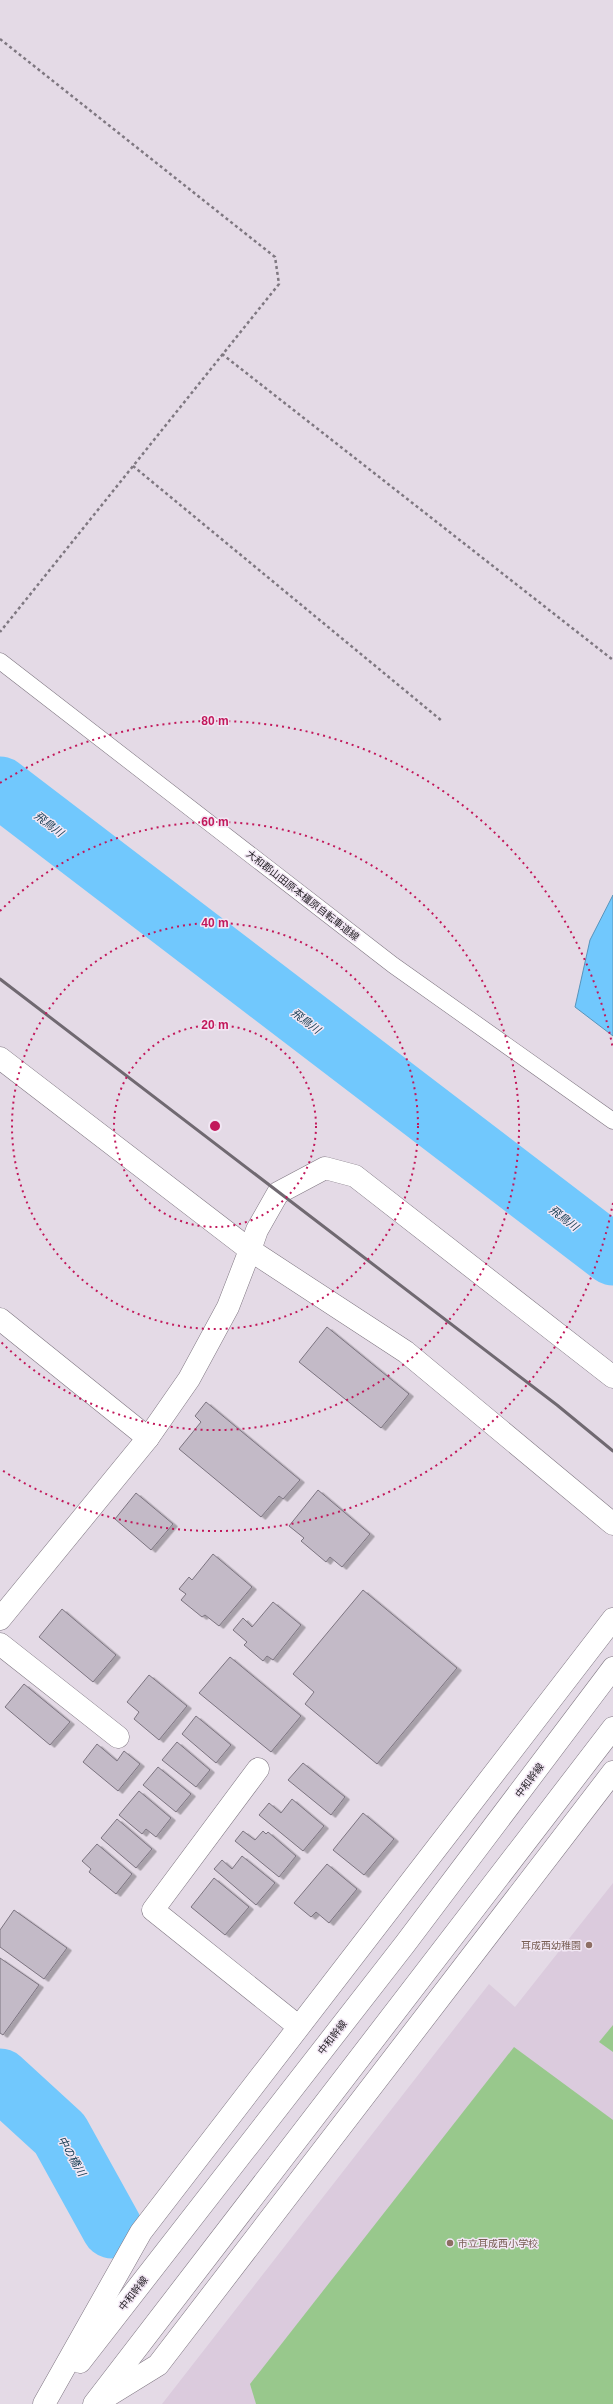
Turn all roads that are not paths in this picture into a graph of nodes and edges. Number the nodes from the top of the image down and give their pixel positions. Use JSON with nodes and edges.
{"nodes":[{"id":1,"x":0,"y":661,"type":"edge"},
{"id":2,"x":0,"y":1058,"type":"edge"},
{"id":3,"x":613,"y":1121,"type":"edge"},
{"id":4,"x":250,"y":1250,"type":"junction"},
{"id":5,"x":0,"y":1319,"type":"edge"},
{"id":6,"x":613,"y":1377,"type":"edge"},
{"id":7,"x":148,"y":1438,"type":"junction"},
{"id":8,"x":613,"y":1524,"type":"edge"},
{"id":9,"x":0,"y":1619,"type":"edge"},
{"id":10,"x":613,"y":1619,"type":"edge"},
{"id":11,"x":0,"y":1644,"type":"edge"},
{"id":12,"x":613,"y":1668,"type":"edge"},
{"id":13,"x":613,"y":1728,"type":"edge"},
{"id":14,"x":118,"y":1737,"type":"dead end"},
{"id":15,"x":258,"y":1769,"type":"dead end"},
{"id":16,"x":613,"y":1772,"type":"edge"},
{"id":17,"x":298,"y":2026,"type":"junction"},
{"id":18,"x":44,"y":2404,"type":"edge"},
{"id":19,"x":47,"y":2404,"type":"edge"},
{"id":20,"x":95,"y":2404,"type":"edge"}],
"edges":[{"from":1,"to":3,"type":"lane","name":"大和郡山田原本橿原自転車道線"},
{"from":2,"to":4,"type":"main road"},
{"from":4,"to":6,"type":"main road"},
{"from":4,"to":7,"type":"main road"},
{"from":4,"to":8,"type":"main road"},
{"from":5,"to":7,"type":"main road"},
{"from":7,"to":9,"type":"main road"},
{"from":10,"to":17,"type":"main road"},
{"from":11,"to":14,"type":"main road"},
{"from":12,"to":19,"type":"main road","name":"中和幹線"},
{"from":13,"to":20,"type":"main road"},
{"from":15,"to":17,"type":"main road"},
{"from":16,"to":20,"type":"main road"},
{"from":17,"to":18,"type":"main road"}]}
